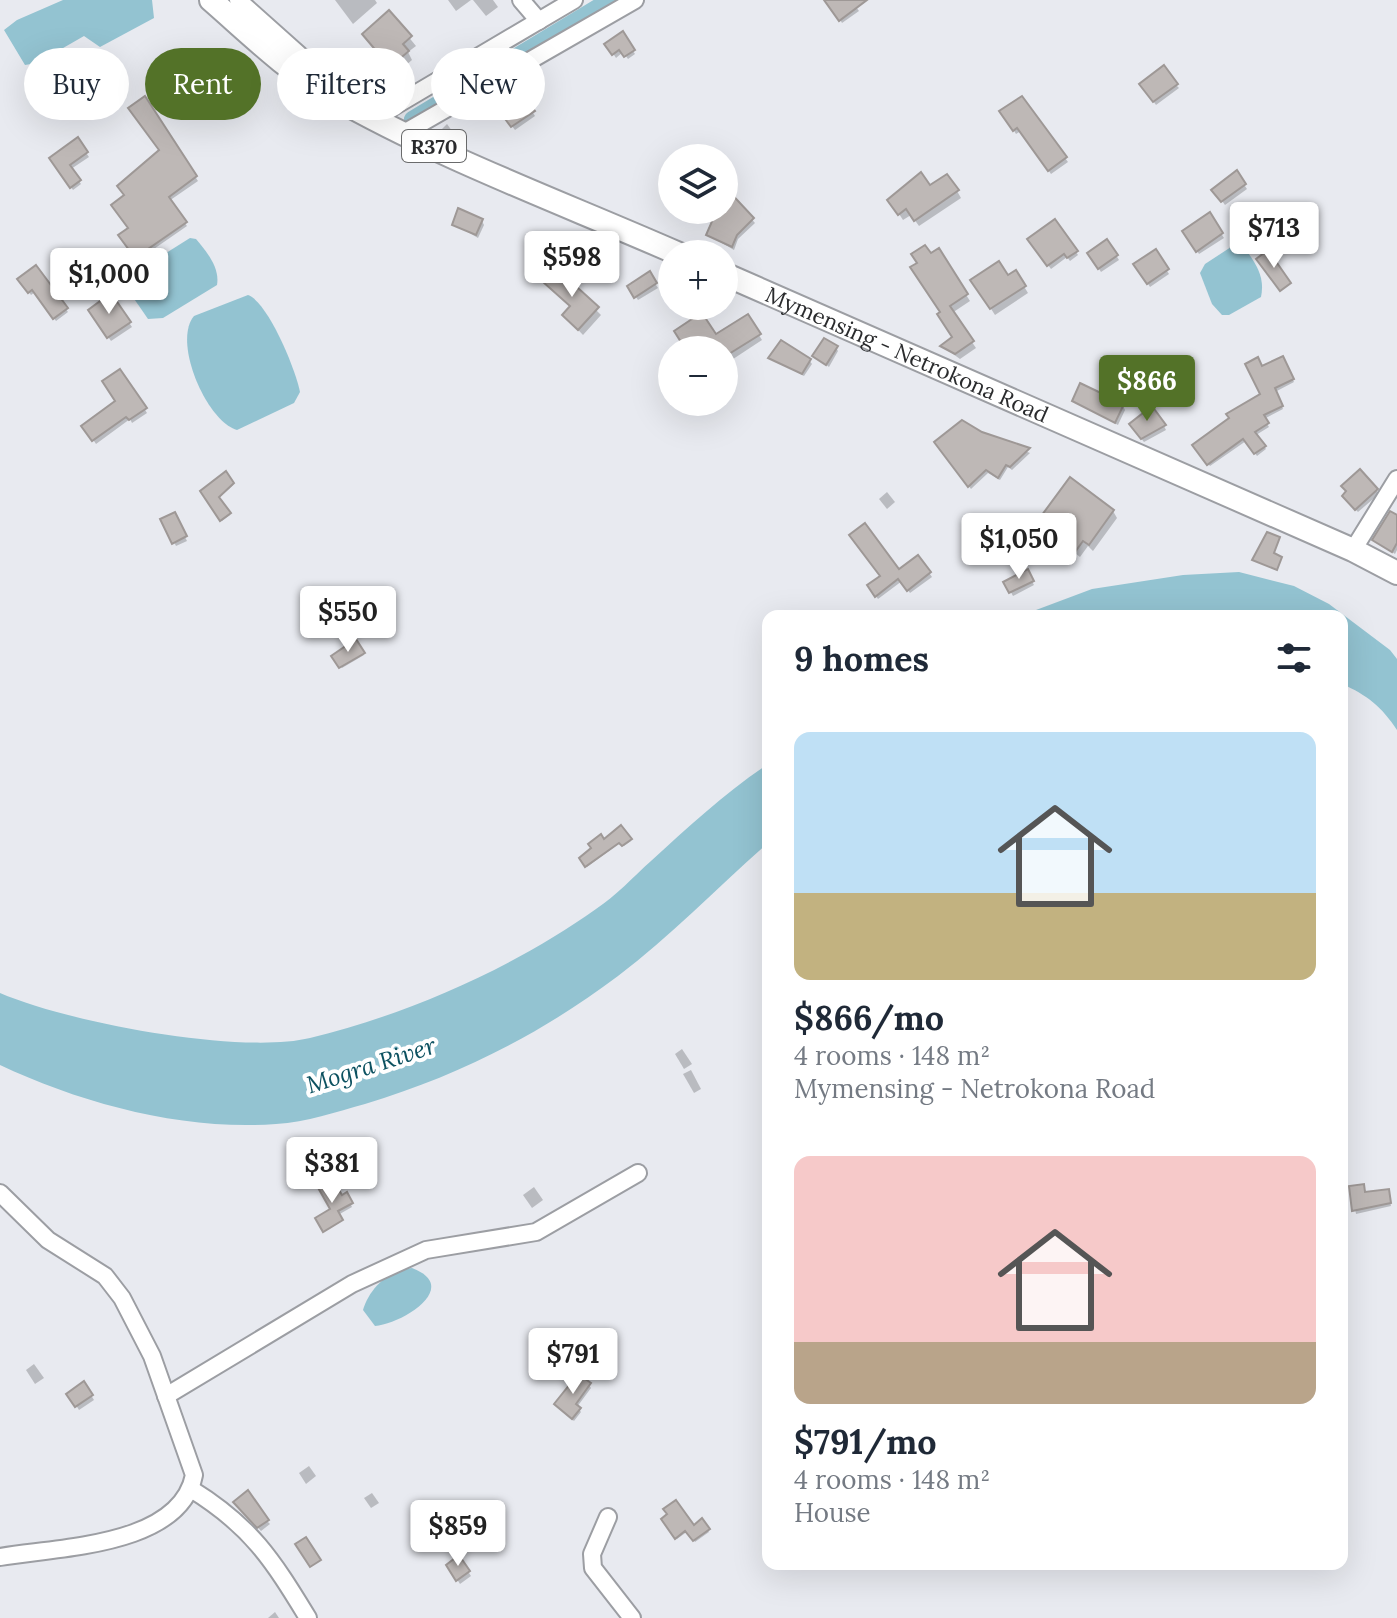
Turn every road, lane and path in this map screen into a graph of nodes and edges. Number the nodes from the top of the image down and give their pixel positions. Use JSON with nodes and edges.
{"nodes":[{"id":1,"x":211,"y":0,"type":"edge"},
{"id":2,"x":238,"y":0,"type":"edge"},
{"id":3,"x":521,"y":0,"type":"edge"},
{"id":4,"x":574,"y":0,"type":"edge"},
{"id":5,"x":635,"y":0,"type":"edge"},
{"id":6,"x":539,"y":21,"type":"junction"},
{"id":7,"x":404,"y":133,"type":"junction"},
{"id":8,"x":658,"y":245,"type":"edge"},
{"id":9,"x":738,"y":280,"type":"edge"},
{"id":10,"x":1397,"y":479,"type":"edge"},
{"id":11,"x":1353,"y":550,"type":"junction"},
{"id":12,"x":1397,"y":573,"type":"edge"},
{"id":13,"x":638,"y":1173,"type":"dead end"},
{"id":14,"x":0,"y":1193,"type":"edge"},
{"id":15,"x":166,"y":1396,"type":"junction"},
{"id":16,"x":191,"y":1489,"type":"junction"},
{"id":17,"x":608,"y":1517,"type":"dead end"},
{"id":18,"x":0,"y":1557,"type":"edge"},
{"id":19,"x":308,"y":1618,"type":"edge"},
{"id":20,"x":632,"y":1618,"type":"edge"}],
"edges":[{"from":1,"to":7,"type":"main road","number":"R370"},
{"from":2,"to":6,"type":"street"},
{"from":3,"to":6,"type":"street"},
{"from":4,"to":6,"type":"street"},
{"from":5,"to":7,"type":"street"},
{"from":7,"to":8,"type":"main road","number":"R370"},
{"from":9,"to":11,"type":"main road","name":"Mymensing - Netrokona Road"},
{"from":10,"to":11,"type":"street"},
{"from":11,"to":12,"type":"main road","name":"Mymensing - Netrokona Road"},
{"from":13,"to":15,"type":"street"},
{"from":14,"to":15,"type":"street"},
{"from":15,"to":16,"type":"street"},
{"from":16,"to":18,"type":"street"},
{"from":16,"to":19,"type":"street"},
{"from":17,"to":20,"type":"street"}]}
